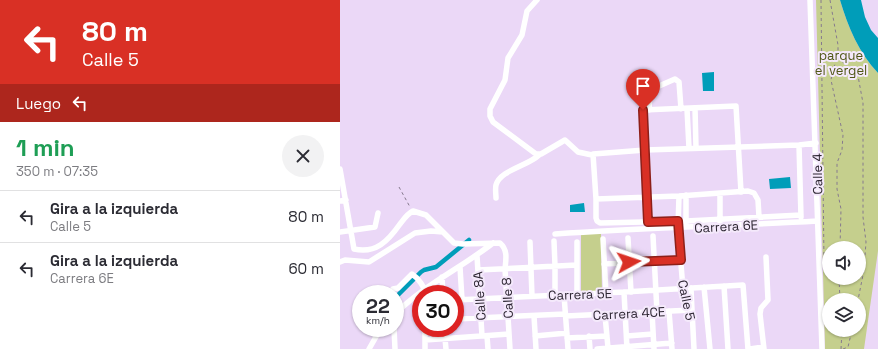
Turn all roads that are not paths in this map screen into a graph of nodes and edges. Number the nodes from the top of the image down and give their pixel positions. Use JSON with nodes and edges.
{"nodes":[{"id":1,"x":537,"y":0,"type":"edge"},
{"id":2,"x":810,"y":0,"type":"edge"},
{"id":3,"x":694,"y":108,"type":"junction"},
{"id":4,"x":684,"y":109,"type":"junction"},
{"id":5,"x":649,"y":110,"type":"junction"},
{"id":6,"x":816,"y":143,"type":"junction"},
{"id":7,"x":799,"y":145,"type":"junction"},
{"id":8,"x":739,"y":147,"type":"junction"},
{"id":9,"x":689,"y":148,"type":"junction"},
{"id":10,"x":696,"y":148,"type":"junction"},
{"id":11,"x":646,"y":150,"type":"junction"},
{"id":12,"x":539,"y":155,"type":"junction"},
{"id":13,"x":592,"y":155,"type":"junction"},
{"id":14,"x":340,"y":169,"type":"edge"},
{"id":15,"x":741,"y":192,"type":"junction"},
{"id":16,"x":720,"y":194,"type":"junction"},
{"id":17,"x":686,"y":195,"type":"junction"},
{"id":18,"x":646,"y":196,"type":"junction"},
{"id":19,"x":679,"y":196,"type":"junction"},
{"id":20,"x":496,"y":198,"type":"dead end"},
{"id":21,"x":596,"y":199,"type":"junction"},
{"id":22,"x":343,"y":200,"type":"edge"},
{"id":23,"x":378,"y":213,"type":"dead end"},
{"id":24,"x":801,"y":215,"type":"junction"},
{"id":25,"x":777,"y":216,"type":"junction"},
{"id":26,"x":756,"y":217,"type":"junction"},
{"id":27,"x":720,"y":219,"type":"junction"},
{"id":28,"x":817,"y":221,"type":"junction"},
{"id":29,"x":801,"y":222,"type":"junction"},
{"id":30,"x":618,"y":223,"type":"junction"},
{"id":31,"x":777,"y":223,"type":"junction"},
{"id":32,"x":678,"y":224,"type":"junction"},
{"id":33,"x":686,"y":224,"type":"junction"},
{"id":34,"x":753,"y":224,"type":"junction"},
{"id":35,"x":648,"y":225,"type":"junction"},
{"id":36,"x":633,"y":226,"type":"junction"},
{"id":37,"x":720,"y":226,"type":"junction"},
{"id":38,"x":349,"y":230,"type":"junction"},
{"id":39,"x":618,"y":230,"type":"junction"},
{"id":40,"x":340,"y":232,"type":"edge"},
{"id":41,"x":443,"y":232,"type":"junction"},
{"id":42,"x":555,"y":234,"type":"dead end"},
{"id":43,"x":653,"y":236,"type":"dead end"},
{"id":44,"x":628,"y":238,"type":"dead end"},
{"id":45,"x":603,"y":239,"type":"dead end"},
{"id":46,"x":554,"y":241,"type":"dead end"},
{"id":47,"x":530,"y":242,"type":"dead end"},
{"id":48,"x":577,"y":242,"type":"dead end"},
{"id":49,"x":493,"y":243,"type":"junction"},
{"id":50,"x":477,"y":256,"type":"junction"},
{"id":51,"x":766,"y":257,"type":"dead end"},
{"id":52,"x":654,"y":260,"type":"junction"},
{"id":53,"x":681,"y":260,"type":"junction"},
{"id":54,"x":340,"y":262,"type":"edge"},
{"id":55,"x":629,"y":262,"type":"junction"},
{"id":56,"x":604,"y":264,"type":"junction"},
{"id":57,"x":577,"y":265,"type":"junction"},
{"id":58,"x":555,"y":266,"type":"junction"},
{"id":59,"x":460,"y":267,"type":"junction"},
{"id":60,"x":531,"y":267,"type":"junction"},
{"id":61,"x":506,"y":268,"type":"junction"},
{"id":62,"x":478,"y":270,"type":"junction"},
{"id":63,"x":442,"y":277,"type":"junction"},
{"id":64,"x":402,"y":285,"type":"edge"},
{"id":65,"x":421,"y":285,"type":"edge"},
{"id":66,"x":433,"y":285,"type":"edge"},
{"id":67,"x":442,"y":285,"type":"edge"},
{"id":68,"x":461,"y":285,"type":"edge"},
{"id":69,"x":724,"y":286,"type":"junction"},
{"id":70,"x":704,"y":287,"type":"junction"},
{"id":71,"x":691,"y":288,"type":"junction"},
{"id":72,"x":683,"y":289,"type":"junction"},
{"id":73,"x":656,"y":290,"type":"junction"},
{"id":74,"x":624,"y":292,"type":"junction"},
{"id":75,"x":631,"y":292,"type":"junction"},
{"id":76,"x":606,"y":293,"type":"junction"},
{"id":77,"x":577,"y":294,"type":"junction"},
{"id":78,"x":555,"y":295,"type":"junction"},
{"id":79,"x":564,"y":295,"type":"junction"},
{"id":80,"x":532,"y":296,"type":"junction"},
{"id":81,"x":507,"y":297,"type":"junction"},
{"id":82,"x":412,"y":298,"type":"edge"},
{"id":83,"x":480,"y":299,"type":"junction"},
{"id":84,"x":464,"y":300,"type":"edge"},
{"id":85,"x":404,"y":306,"type":"edge"},
{"id":86,"x":692,"y":310,"type":"junction"},
{"id":87,"x":654,"y":312,"type":"junction"},
{"id":88,"x":669,"y":312,"type":"junction"},
{"id":89,"x":625,"y":314,"type":"junction"},
{"id":90,"x":566,"y":315,"type":"junction"},
{"id":91,"x":605,"y":315,"type":"junction"},
{"id":92,"x":508,"y":316,"type":"junction"},
{"id":93,"x":534,"y":316,"type":"junction"},
{"id":94,"x":481,"y":318,"type":"junction"},
{"id":95,"x":464,"y":319,"type":"edge"},
{"id":96,"x":509,"y":334,"type":"junction"},
{"id":97,"x":653,"y":334,"type":"junction"},
{"id":98,"x":484,"y":336,"type":"junction"},
{"id":99,"x":535,"y":336,"type":"junction"},
{"id":100,"x":567,"y":336,"type":"junction"},
{"id":101,"x":589,"y":336,"type":"junction"},
{"id":102,"x":607,"y":336,"type":"junction"},
{"id":103,"x":627,"y":336,"type":"junction"},
{"id":104,"x":376,"y":337,"type":"edge"},
{"id":105,"x":394,"y":337,"type":"edge"},
{"id":106,"x":445,"y":338,"type":"junction"},
{"id":107,"x":425,"y":340,"type":"joint"},
{"id":108,"x":654,"y":346,"type":"edge"},
{"id":109,"x":672,"y":346,"type":"edge"},
{"id":110,"x":370,"y":348,"type":"edge"},
{"id":111,"x":608,"y":348,"type":"junction"},
{"id":112,"x":627,"y":348,"type":"edge"},
{"id":113,"x":764,"y":348,"type":"edge"},
{"id":114,"x":395,"y":349,"type":"edge"},
{"id":115,"x":425,"y":349,"type":"edge"},
{"id":116,"x":446,"y":349,"type":"edge"},
{"id":117,"x":488,"y":349,"type":"edge"},
{"id":118,"x":510,"y":349,"type":"edge"},
{"id":119,"x":536,"y":349,"type":"edge"},
{"id":120,"x":568,"y":349,"type":"edge"},
{"id":121,"x":590,"y":349,"type":"edge"},
{"id":122,"x":597,"y":349,"type":"edge"},
{"id":123,"x":694,"y":349,"type":"edge"},
{"id":124,"x":710,"y":349,"type":"edge"},
{"id":125,"x":728,"y":349,"type":"edge"},
{"id":126,"x":749,"y":349,"type":"edge"},
{"id":127,"x":822,"y":349,"type":"edge"}],
"edges":[{"from":1,"to":12,"type":"street"},
{"from":2,"to":6,"type":"street","name":"Calle 4"},
{"from":3,"to":4,"type":"street"},
{"from":3,"to":8,"type":"street"},
{"from":3,"to":10,"type":"street"},
{"from":4,"to":5,"type":"street"},
{"from":4,"to":5,"type":"street"},
{"from":4,"to":9,"type":"street"},
{"from":5,"to":11,"type":"street"},
{"from":6,"to":7,"type":"street"},
{"from":6,"to":28,"type":"street","name":"Calle 4"},
{"from":7,"to":8,"type":"street"},
{"from":7,"to":24,"type":"street"},
{"from":8,"to":10,"type":"street"},
{"from":8,"to":15,"type":"street"},
{"from":9,"to":10,"type":"street"},
{"from":9,"to":11,"type":"street"},
{"from":11,"to":13,"type":"street"},
{"from":11,"to":18,"type":"street"},
{"from":12,"to":13,"type":"street"},
{"from":12,"to":20,"type":"street"},
{"from":13,"to":21,"type":"street"},
{"from":14,"to":22,"type":"street"},
{"from":15,"to":16,"type":"street"},
{"from":15,"to":26,"type":"street"},
{"from":16,"to":17,"type":"street"},
{"from":16,"to":27,"type":"street"},
{"from":17,"to":19,"type":"street"},
{"from":17,"to":33,"type":"street"},
{"from":18,"to":19,"type":"street"},
{"from":18,"to":21,"type":"street"},
{"from":18,"to":35,"type":"street"},
{"from":19,"to":32,"type":"street","name":"Calle 5"},
{"from":21,"to":30,"type":"street","name":"Carrera 6E"},
{"from":22,"to":38,"type":"street"},
{"from":23,"to":38,"type":"street"},
{"from":24,"to":25,"type":"street","name":"Carrera 6E"},
{"from":24,"to":29,"type":"street"},
{"from":25,"to":26,"type":"street","name":"Carrera 6E"},
{"from":25,"to":31,"type":"street"},
{"from":26,"to":27,"type":"street","name":"Carrera 6E"},
{"from":26,"to":34,"type":"street"},
{"from":27,"to":33,"type":"street","name":"Carrera 6E"},
{"from":27,"to":37,"type":"street"},
{"from":28,"to":29,"type":"street","name":"Carrera 6E"},
{"from":28,"to":127,"type":"street","name":"Calle 4"},
{"from":29,"to":31,"type":"street","name":"Carrera 6E"},
{"from":30,"to":36,"type":"street","name":"Carrera 6E"},
{"from":30,"to":39,"type":"street"},
{"from":31,"to":34,"type":"street","name":"Carrera 6E"},
{"from":32,"to":33,"type":"street","name":"Carrera 6E"},
{"from":32,"to":35,"type":"street","name":"Carrera 6E"},
{"from":32,"to":53,"type":"street","name":"Calle 5"},
{"from":33,"to":37,"type":"street","name":"Carrera 6E"},
{"from":34,"to":37,"type":"street","name":"Carrera 6E"},
{"from":35,"to":36,"type":"street","name":"Carrera 6E"},
{"from":36,"to":39,"type":"street","name":"Carrera 6E"},
{"from":38,"to":40,"type":"street"},
{"from":38,"to":41,"type":"street"},
{"from":39,"to":42,"type":"street","name":"Carrera 6E"},
{"from":41,"to":49,"type":"street"},
{"from":41,"to":54,"type":"street"},
{"from":43,"to":52,"type":"street"},
{"from":44,"to":55,"type":"street"},
{"from":45,"to":56,"type":"street"},
{"from":46,"to":58,"type":"street"},
{"from":47,"to":60,"type":"street"},
{"from":48,"to":57,"type":"street"},
{"from":49,"to":50,"type":"street"},
{"from":49,"to":61,"type":"street","name":"Calle 8"},
{"from":50,"to":59,"type":"street"},
{"from":50,"to":62,"type":"street","name":"Calle 8A"},
{"from":51,"to":113,"type":"street"},
{"from":52,"to":53,"type":"street"},
{"from":52,"to":55,"type":"street"},
{"from":52,"to":73,"type":"street"},
{"from":53,"to":72,"type":"street","name":"Calle 5"},
{"from":55,"to":56,"type":"street"},
{"from":55,"to":75,"type":"street"},
{"from":56,"to":76,"type":"street"},
{"from":57,"to":58,"type":"street"},
{"from":57,"to":77,"type":"street"},
{"from":58,"to":60,"type":"street"},
{"from":58,"to":78,"type":"street"},
{"from":59,"to":63,"type":"street"},
{"from":59,"to":68,"type":"street"},
{"from":60,"to":61,"type":"street"},
{"from":60,"to":80,"type":"street"},
{"from":61,"to":62,"type":"street"},
{"from":61,"to":81,"type":"street","name":"Calle 8"},
{"from":62,"to":83,"type":"street","name":"Calle 8A"},
{"from":63,"to":66,"type":"street"},
{"from":63,"to":67,"type":"street"},
{"from":64,"to":65,"type":"street"},
{"from":69,"to":70,"type":"street","name":"Carrera 5E"},
{"from":69,"to":125,"type":"street"},
{"from":69,"to":126,"type":"street","name":"Carrera 5E"},
{"from":70,"to":71,"type":"street","name":"Carrera 5E"},
{"from":70,"to":124,"type":"street"},
{"from":71,"to":72,"type":"street","name":"Carrera 5E"},
{"from":71,"to":86,"type":"street"},
{"from":72,"to":73,"type":"street","name":"Carrera 5E"},
{"from":72,"to":86,"type":"street","name":"Calle 5"},
{"from":73,"to":75,"type":"street","name":"Carrera 5E"},
{"from":73,"to":87,"type":"street"},
{"from":74,"to":75,"type":"street","name":"Carrera 5E"},
{"from":74,"to":76,"type":"street","name":"Carrera 5E"},
{"from":74,"to":89,"type":"street"},
{"from":76,"to":77,"type":"street","name":"Carrera 5E"},
{"from":77,"to":79,"type":"street","name":"Carrera 5E"},
{"from":78,"to":79,"type":"street","name":"Carrera 5E"},
{"from":78,"to":80,"type":"street","name":"Carrera 5E"},
{"from":79,"to":90,"type":"street"},
{"from":80,"to":81,"type":"street","name":"Carrera 5E"},
{"from":81,"to":83,"type":"street","name":"Carrera 5E"},
{"from":81,"to":92,"type":"street","name":"Calle 8"},
{"from":82,"to":85,"type":"street"},
{"from":83,"to":84,"type":"street","name":"Carrera 5E"},
{"from":83,"to":94,"type":"street","name":"Calle 8A"},
{"from":86,"to":88,"type":"street","name":"Carrera 4CE"},
{"from":86,"to":123,"type":"street","name":"Calle 5"},
{"from":87,"to":88,"type":"street","name":"Carrera 4CE"},
{"from":87,"to":89,"type":"street","name":"Carrera 4CE"},
{"from":87,"to":97,"type":"street"},
{"from":88,"to":109,"type":"street"},
{"from":89,"to":91,"type":"street","name":"Carrera 4CE"},
{"from":89,"to":103,"type":"street"},
{"from":90,"to":91,"type":"street","name":"Carrera 4CE"},
{"from":90,"to":93,"type":"street","name":"Carrera 4CE"},
{"from":90,"to":100,"type":"street"},
{"from":91,"to":102,"type":"street"},
{"from":92,"to":93,"type":"street","name":"Carrera 4CE"},
{"from":92,"to":94,"type":"street","name":"Carrera 4CE"},
{"from":92,"to":96,"type":"street","name":"Calle 8"},
{"from":93,"to":99,"type":"street"},
{"from":94,"to":95,"type":"street","name":"Carrera 4CE"},
{"from":94,"to":98,"type":"street","name":"Calle 8A"},
{"from":96,"to":98,"type":"street"},
{"from":96,"to":118,"type":"street","name":"Calle 8"},
{"from":97,"to":103,"type":"street"},
{"from":97,"to":108,"type":"street"},
{"from":98,"to":106,"type":"street"},
{"from":98,"to":117,"type":"street","name":"Calle 8A"},
{"from":99,"to":100,"type":"street"},
{"from":99,"to":119,"type":"street"},
{"from":100,"to":101,"type":"street"},
{"from":100,"to":120,"type":"street"},
{"from":101,"to":102,"type":"street"},
{"from":101,"to":121,"type":"street"},
{"from":102,"to":111,"type":"street"},
{"from":103,"to":112,"type":"street"},
{"from":104,"to":110,"type":"street"},
{"from":105,"to":114,"type":"street"},
{"from":106,"to":107,"type":"street"},
{"from":106,"to":116,"type":"street"},
{"from":107,"to":115,"type":"street"},
{"from":108,"to":109,"type":"street"},
{"from":108,"to":112,"type":"street"},
{"from":111,"to":112,"type":"street"},
{"from":111,"to":122,"type":"street"},
{"from":113,"to":126,"type":"street"}]}
